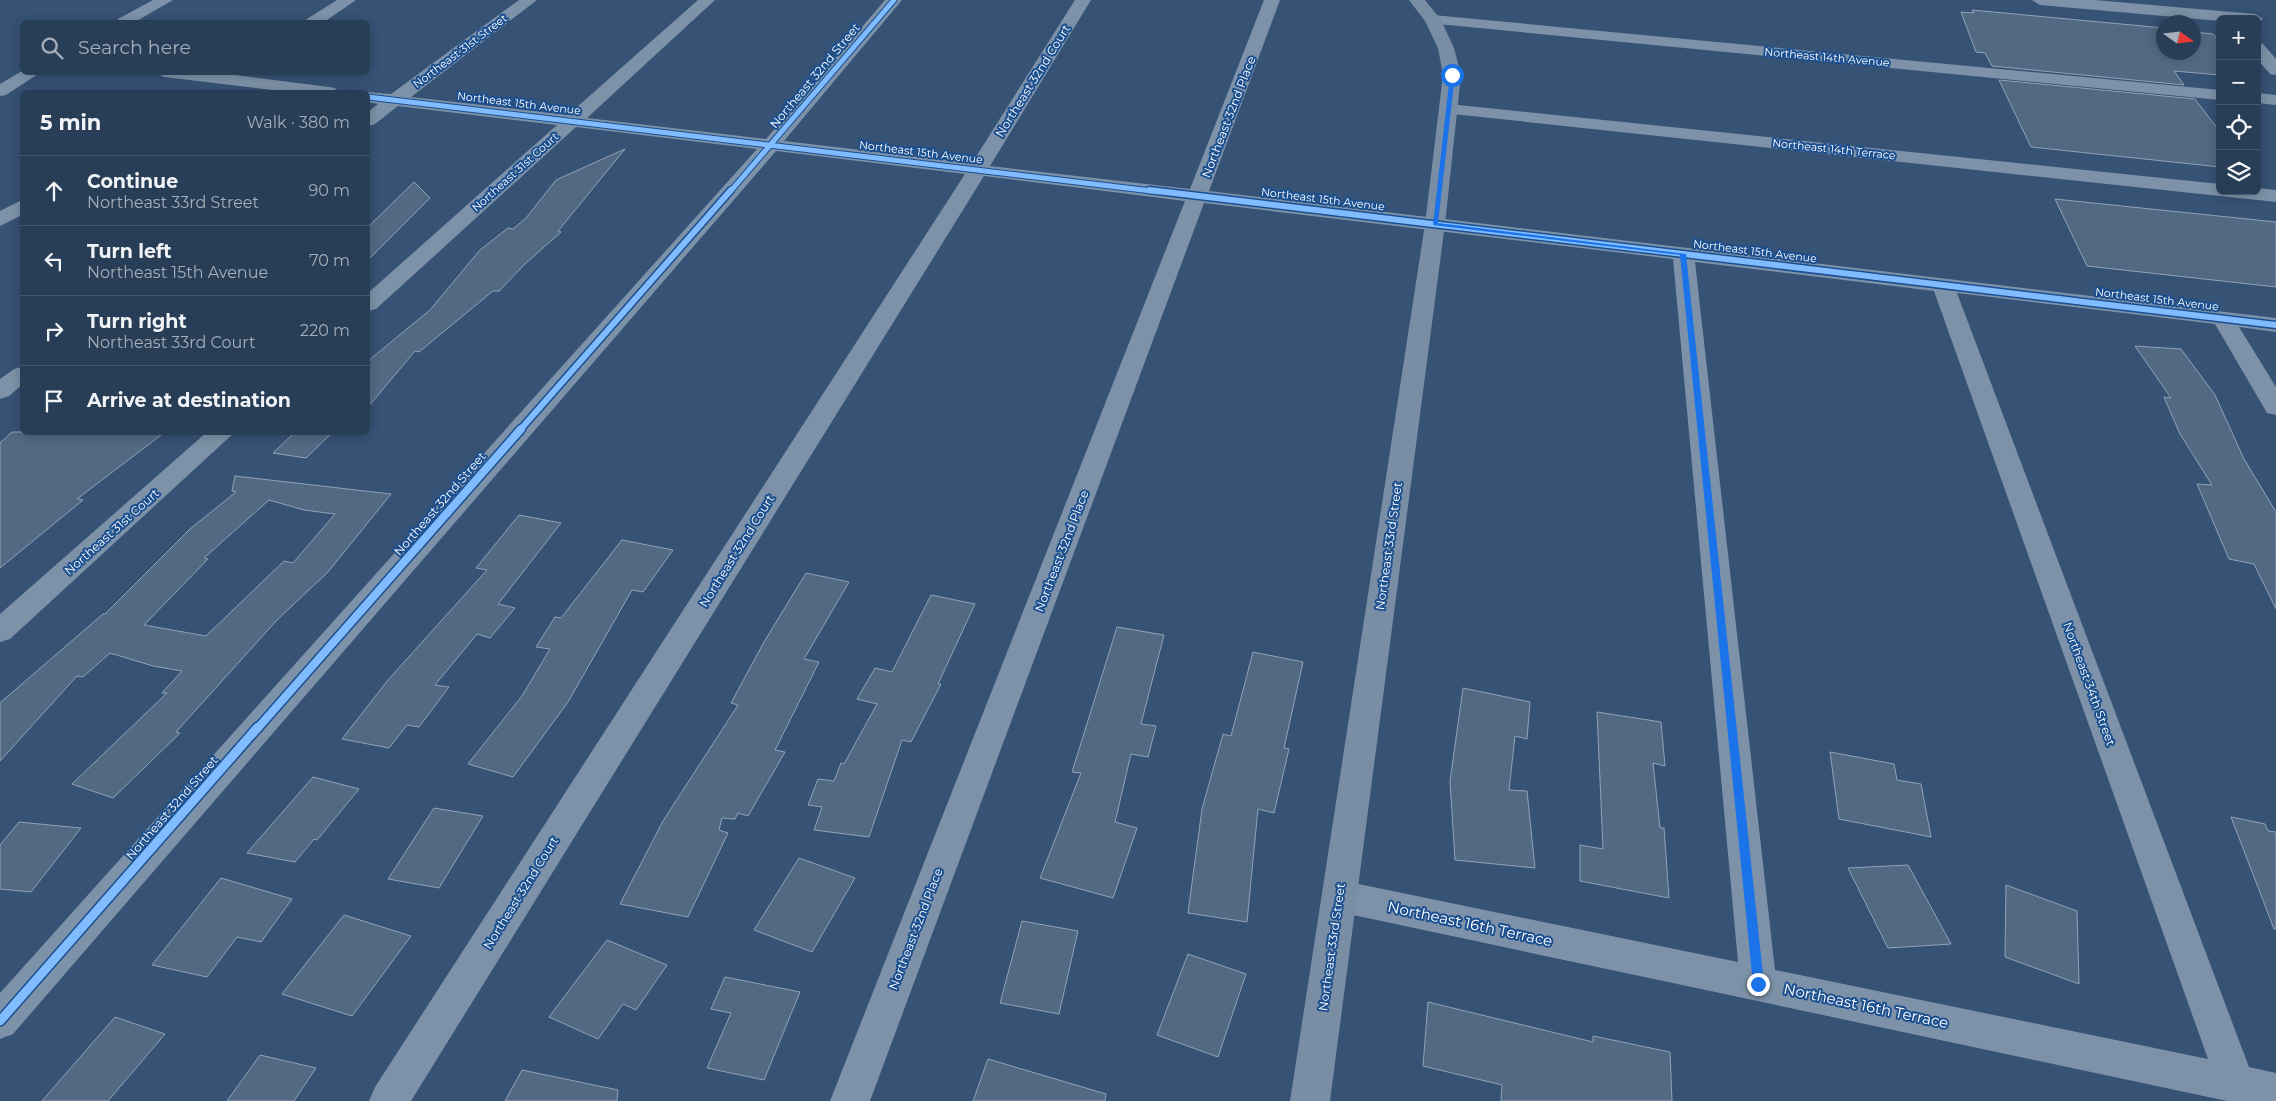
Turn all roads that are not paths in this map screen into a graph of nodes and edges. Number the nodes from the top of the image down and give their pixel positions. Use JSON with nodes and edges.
{"nodes":[{"id":1,"x":165,"y":0,"type":"edge"},
{"id":2,"x":348,"y":0,"type":"edge"},
{"id":3,"x":529,"y":0,"type":"edge"},
{"id":4,"x":707,"y":0,"type":"edge"},
{"id":5,"x":894,"y":0,"type":"edge"},
{"id":6,"x":1083,"y":0,"type":"edge"},
{"id":7,"x":1272,"y":0,"type":"edge"},
{"id":8,"x":1417,"y":0,"type":"edge"},
{"id":9,"x":2040,"y":0,"type":"edge"},
{"id":10,"x":2216,"y":0,"type":"edge"},
{"id":11,"x":2228,"y":15,"type":"edge"},
{"id":12,"x":2216,"y":17,"type":"edge"},
{"id":13,"x":128,"y":20,"type":"edge"},
{"id":14,"x":316,"y":20,"type":"edge"},
{"id":15,"x":1433,"y":20,"type":"junction"},
{"id":16,"x":2261,"y":53,"type":"edge"},
{"id":17,"x":2276,"y":70,"type":"edge"},
{"id":18,"x":28,"y":75,"type":"edge"},
{"id":19,"x":213,"y":75,"type":"edge"},
{"id":20,"x":229,"y":76,"type":"edge"},
{"id":21,"x":0,"y":90,"type":"edge"},
{"id":22,"x":206,"y":90,"type":"edge"},
{"id":23,"x":316,"y":90,"type":"edge"},
{"id":24,"x":2216,"y":95,"type":"edge"},
{"id":25,"x":370,"y":97,"type":"edge"},
{"id":26,"x":2261,"y":98,"type":"edge"},
{"id":27,"x":394,"y":100,"type":"junction"},
{"id":28,"x":2276,"y":100,"type":"edge"},
{"id":29,"x":1449,"y":109,"type":"junction"},
{"id":30,"x":370,"y":118,"type":"edge"},
{"id":31,"x":573,"y":121,"type":"junction"},
{"id":32,"x":771,"y":145,"type":"junction"},
{"id":33,"x":978,"y":170,"type":"junction"},
{"id":34,"x":2216,"y":190,"type":"edge"},
{"id":35,"x":2261,"y":194,"type":"edge"},
{"id":36,"x":1199,"y":195,"type":"junction"},
{"id":37,"x":2276,"y":196,"type":"edge"},
{"id":38,"x":20,"y":207,"type":"edge"},
{"id":39,"x":0,"y":220,"type":"edge"},
{"id":40,"x":1435,"y":224,"type":"junction"},
{"id":41,"x":1683,"y":254,"type":"junction"},
{"id":42,"x":1943,"y":285,"type":"junction"},
{"id":43,"x":370,"y":302,"type":"edge"},
{"id":44,"x":2222,"y":318,"type":"junction"},
{"id":45,"x":2276,"y":325,"type":"edge"},
{"id":46,"x":20,"y":375,"type":"edge"},
{"id":47,"x":0,"y":390,"type":"edge"},
{"id":48,"x":2276,"y":408,"type":"edge"},
{"id":49,"x":220,"y":435,"type":"edge"},
{"id":50,"x":0,"y":631,"type":"edge"},
{"id":51,"x":1339,"y":896,"type":"junction"},
{"id":52,"x":1758,"y":984,"type":"junction"},
{"id":53,"x":0,"y":1021,"type":"edge"},
{"id":54,"x":2236,"y":1083,"type":"junction"},
{"id":55,"x":2276,"y":1092,"type":"edge"},
{"id":56,"x":389,"y":1101,"type":"edge"},
{"id":57,"x":850,"y":1101,"type":"edge"},
{"id":58,"x":1310,"y":1101,"type":"edge"}],
"edges":[{"from":1,"to":13,"type":"street"},
{"from":2,"to":14,"type":"street"},
{"from":3,"to":27,"type":"street","name":"Northeast 31st Street"},
{"from":4,"to":31,"type":"street","name":"Northeast 31st Court"},
{"from":5,"to":32,"type":"street","name":"Northeast 32nd Street"},
{"from":6,"to":33,"type":"street","name":"Northeast 32nd Court"},
{"from":7,"to":36,"type":"street","name":"Northeast 32nd Place"},
{"from":8,"to":15,"type":"street","name":"Northeast 33rd Street"},
{"from":9,"to":12,"type":"street"},
{"from":10,"to":11,"type":"street"},
{"from":15,"to":24,"type":"street","name":"Northeast 14th Avenue"},
{"from":15,"to":29,"type":"street","name":"Northeast 33rd Street"},
{"from":16,"to":17,"type":"street"},
{"from":18,"to":21,"type":"street"},
{"from":19,"to":20,"type":"street"},
{"from":20,"to":22,"type":"street"},
{"from":20,"to":23,"type":"street"},
{"from":25,"to":27,"type":"street","name":"Northeast 15th Avenue"},
{"from":26,"to":28,"type":"street"},
{"from":27,"to":30,"type":"street","name":"Northeast 31st Street"},
{"from":27,"to":31,"type":"street","name":"Northeast 15th Avenue"},
{"from":29,"to":34,"type":"street","name":"Northeast 14th Terrace"},
{"from":29,"to":40,"type":"street","name":"Northeast 33rd Street"},
{"from":31,"to":32,"type":"street","name":"Northeast 15th Avenue"},
{"from":31,"to":43,"type":"street","name":"Northeast 31st Court"},
{"from":32,"to":33,"type":"street","name":"Northeast 15th Avenue"},
{"from":32,"to":53,"type":"street","name":"Northeast 32nd Street"},
{"from":33,"to":36,"type":"street","name":"Northeast 15th Avenue"},
{"from":33,"to":56,"type":"street","name":"Northeast 32nd Court"},
{"from":35,"to":37,"type":"street"},
{"from":36,"to":40,"type":"street","name":"Northeast 15th Avenue"},
{"from":36,"to":57,"type":"street","name":"Northeast 32nd Place"},
{"from":38,"to":39,"type":"street"},
{"from":40,"to":41,"type":"street","name":"Northeast 15th Avenue"},
{"from":40,"to":51,"type":"street","name":"Northeast 33rd Street"},
{"from":41,"to":42,"type":"street","name":"Northeast 15th Avenue"},
{"from":41,"to":52,"type":"street"},
{"from":42,"to":44,"type":"street","name":"Northeast 15th Avenue"},
{"from":42,"to":54,"type":"street","name":"Northeast 34th Street"},
{"from":44,"to":45,"type":"street","name":"Northeast 15th Avenue"},
{"from":44,"to":48,"type":"street"},
{"from":46,"to":47,"type":"street"},
{"from":49,"to":50,"type":"street","name":"Northeast 31st Court"},
{"from":51,"to":52,"type":"street","name":"Northeast 16th Terrace"},
{"from":51,"to":58,"type":"street","name":"Northeast 33rd Street"},
{"from":52,"to":54,"type":"street","name":"Northeast 16th Terrace"},
{"from":54,"to":55,"type":"street","name":"Northeast 16th Terrace"}]}
